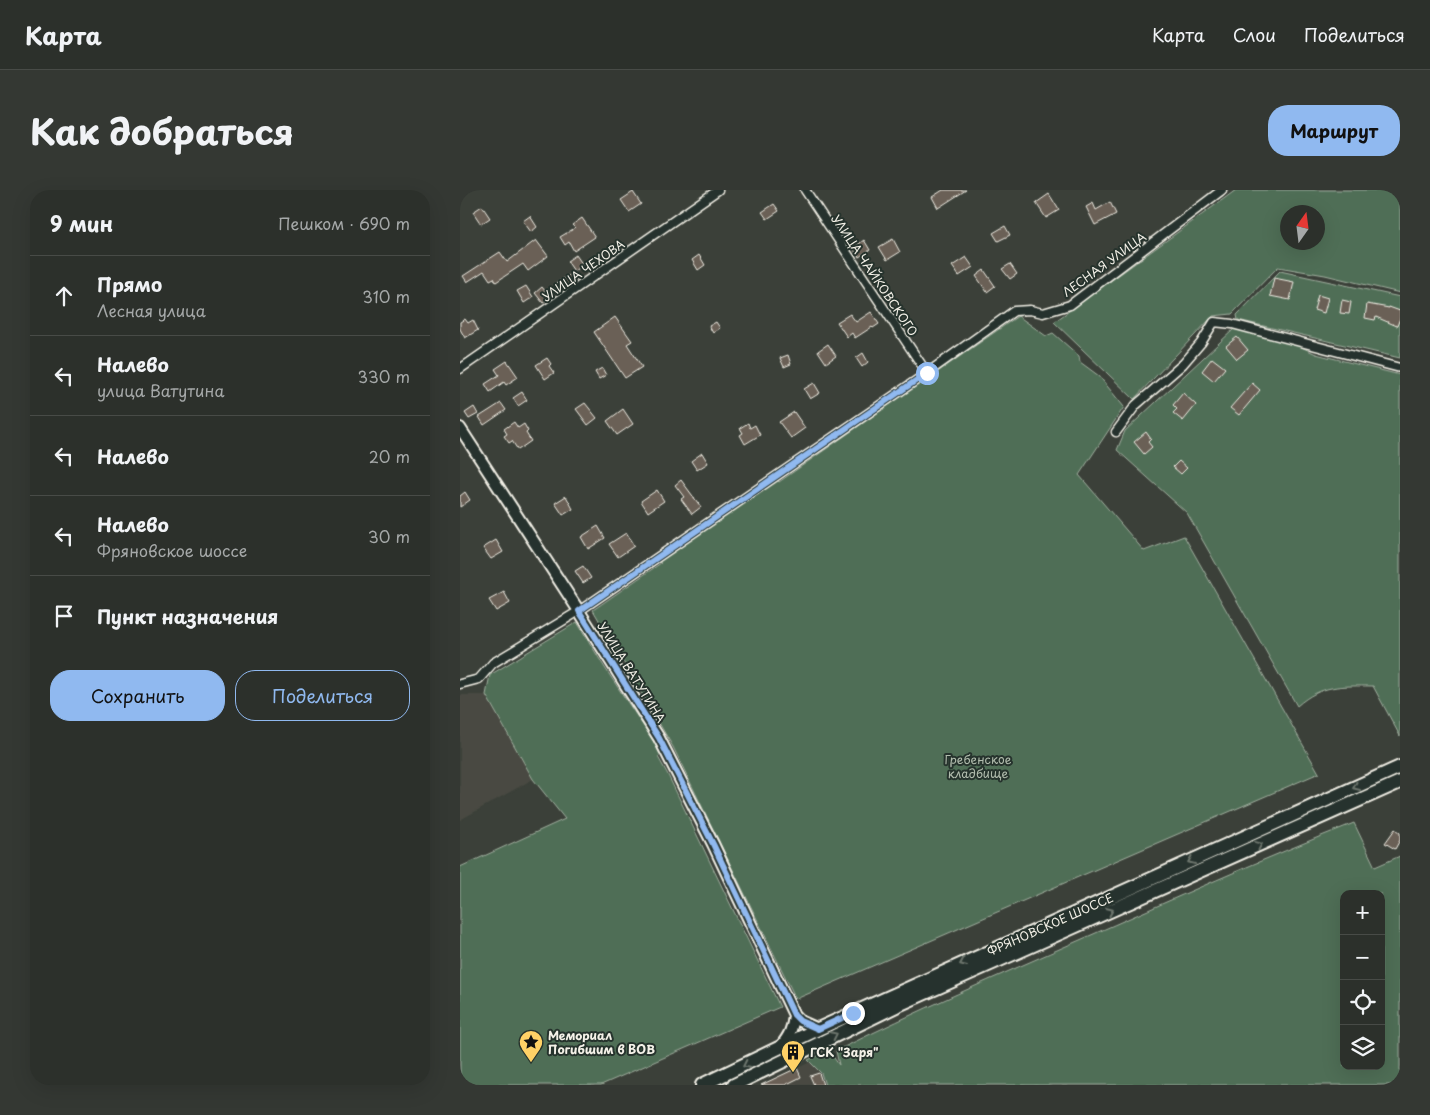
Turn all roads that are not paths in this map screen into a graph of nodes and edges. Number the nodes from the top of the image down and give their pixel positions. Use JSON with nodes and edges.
{"nodes":[{"id":1,"x":718,"y":190,"type":"edge"},
{"id":2,"x":804,"y":190,"type":"edge"},
{"id":3,"x":1222,"y":190,"type":"edge"},
{"id":4,"x":1400,"y":368,"type":"edge"},
{"id":5,"x":460,"y":369,"type":"edge"},
{"id":6,"x":927,"y":373,"type":"junction"},
{"id":7,"x":460,"y":428,"type":"edge"},
{"id":8,"x":1116,"y":432,"type":"dead end"},
{"id":9,"x":579,"y":611,"type":"junction"},
{"id":10,"x":460,"y":684,"type":"edge"},
{"id":11,"x":1400,"y":767,"type":"edge"},
{"id":12,"x":1400,"y":782,"type":"edge"},
{"id":13,"x":794,"y":1015,"type":"junction"},
{"id":14,"x":818,"y":1029,"type":"junction"},
{"id":15,"x":778,"y":1049,"type":"junction"},
{"id":16,"x":702,"y":1085,"type":"edge"},
{"id":17,"x":734,"y":1085,"type":"edge"}],
"edges":[{"from":1,"to":5,"type":"street","name":"УЛИЦА ЧЕХОВА"},
{"from":2,"to":6,"type":"street","name":"УЛИЦА ЧАЙКОВСКОГО"},
{"from":3,"to":6,"type":"street","name":"ЛЕСНАЯ УЛИЦА"},
{"from":4,"to":8,"type":"street"},
{"from":6,"to":9,"type":"street","name":"ЛЕСНАЯ УЛИЦА"},
{"from":7,"to":9,"type":"street","name":"УЛИЦА ВАТУТИНА"},
{"from":9,"to":10,"type":"street","name":"ЛЕСНАЯ УЛИЦА"},
{"from":9,"to":13,"type":"street","name":"УЛИЦА ВАТУТИНА"},
{"from":11,"to":14,"type":"main road","name":"ФРЯНОВСКОЕ ШОССЕ","one_way":true},
{"from":17,"to":12,"type":"main road","name":"ФРЯНОВСКОЕ ШОССЕ","one_way":true},
{"from":13,"to":14,"type":"street"},
{"from":13,"to":15,"type":"street"},
{"from":14,"to":15,"type":"main road","name":"ФРЯНОВСКОЕ ШОССЕ"},
{"from":15,"to":16,"type":"main road","name":"ФРЯНОВСКОЕ ШОССЕ","one_way":true}]}
